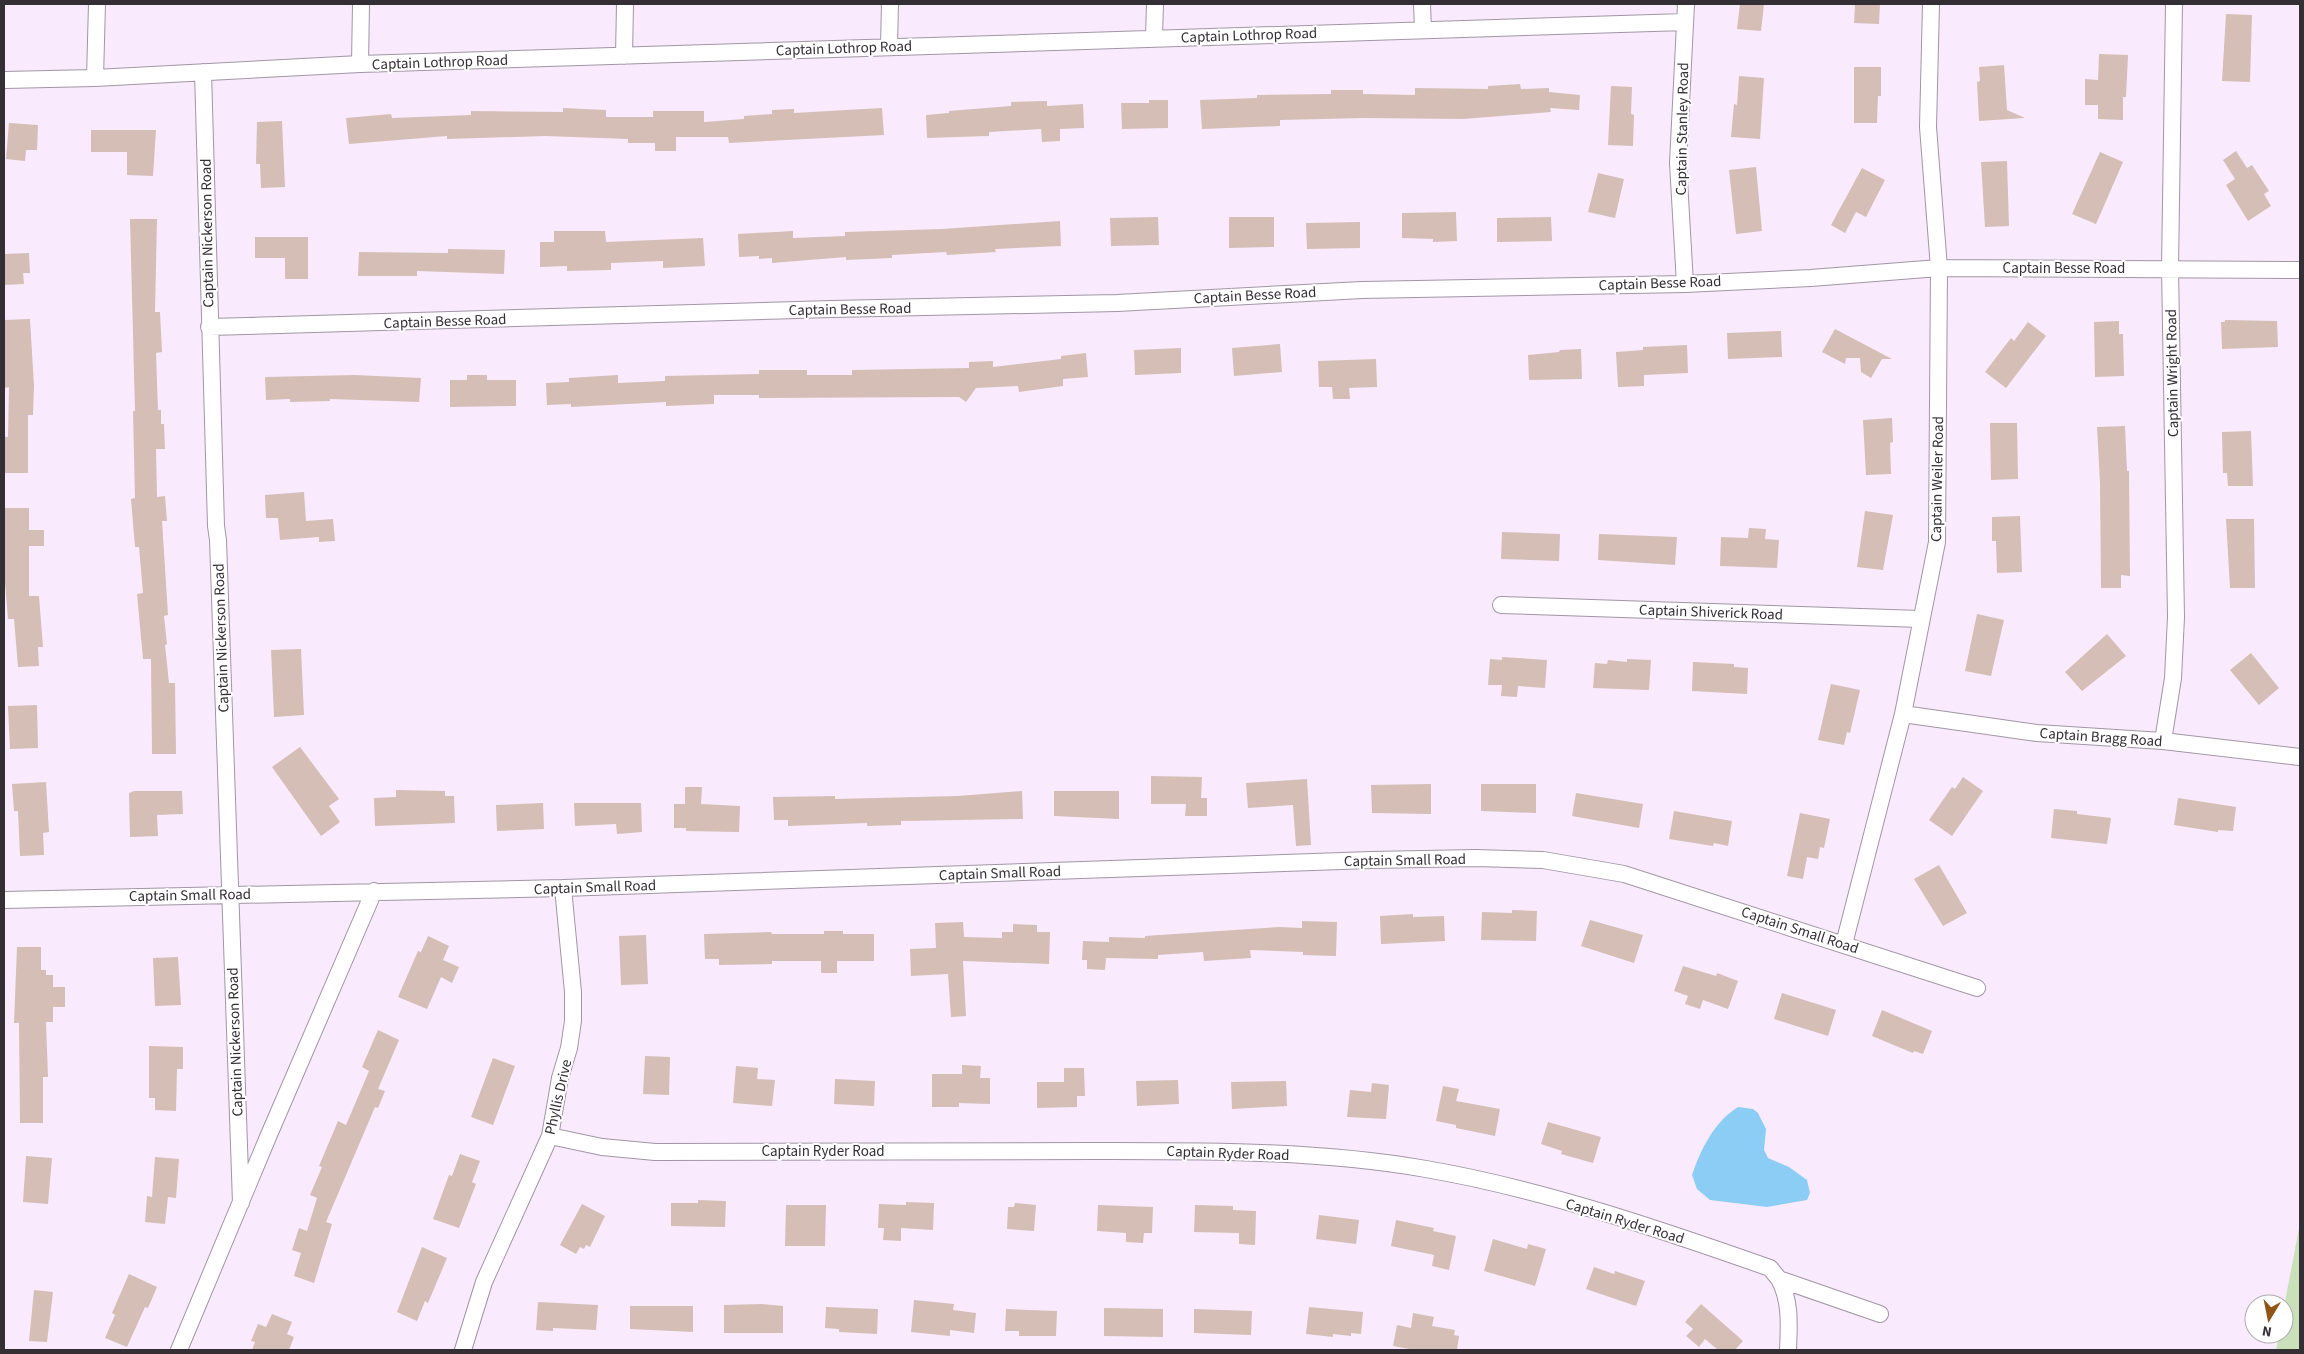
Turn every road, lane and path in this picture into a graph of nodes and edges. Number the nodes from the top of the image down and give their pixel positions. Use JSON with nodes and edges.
{"nodes":[{"id":1,"x":97,"y":4,"type":"edge"},
{"id":2,"x":361,"y":4,"type":"edge"},
{"id":3,"x":625,"y":4,"type":"edge"},
{"id":4,"x":890,"y":4,"type":"edge"},
{"id":5,"x":1155,"y":4,"type":"edge"},
{"id":6,"x":1422,"y":4,"type":"edge"},
{"id":7,"x":1686,"y":4,"type":"edge"},
{"id":8,"x":1931,"y":4,"type":"edge"},
{"id":9,"x":2174,"y":4,"type":"edge"},
{"id":10,"x":1685,"y":22,"type":"junction"},
{"id":11,"x":1423,"y":30,"type":"junction"},
{"id":12,"x":1154,"y":37,"type":"junction"},
{"id":13,"x":889,"y":46,"type":"junction"},
{"id":14,"x":624,"y":56,"type":"junction"},
{"id":15,"x":360,"y":64,"type":"junction"},
{"id":16,"x":203,"y":72,"type":"junction"},
{"id":17,"x":95,"y":78,"type":"junction"},
{"id":18,"x":4,"y":80,"type":"edge"},
{"id":19,"x":1939,"y":268,"type":"junction"},
{"id":20,"x":2170,"y":268,"type":"junction"},
{"id":21,"x":2300,"y":270,"type":"edge"},
{"id":22,"x":1685,"y":284,"type":"junction"},
{"id":23,"x":209,"y":327,"type":"junction"},
{"id":24,"x":1501,"y":605,"type":"dead end"},
{"id":25,"x":1921,"y":619,"type":"junction"},
{"id":26,"x":1903,"y":714,"type":"junction"},
{"id":27,"x":2163,"y":741,"type":"junction"},
{"id":28,"x":2300,"y":758,"type":"edge"},
{"id":29,"x":563,"y":888,"type":"junction"},
{"id":30,"x":374,"y":891,"type":"junction"},
{"id":31,"x":229,"y":894,"type":"junction"},
{"id":32,"x":4,"y":900,"type":"edge"},
{"id":33,"x":1844,"y":944,"type":"junction"},
{"id":34,"x":1977,"y":988,"type":"dead end"},
{"id":35,"x":550,"y":1136,"type":"junction"},
{"id":36,"x":241,"y":1203,"type":"junction"},
{"id":37,"x":1779,"y":1280,"type":"junction"},
{"id":38,"x":1880,"y":1314,"type":"dead end"},
{"id":39,"x":179,"y":1350,"type":"edge"},
{"id":40,"x":463,"y":1350,"type":"edge"},
{"id":41,"x":1788,"y":1350,"type":"edge"}],
"edges":[{"from":1,"to":17,"type":"street"},
{"from":2,"to":15,"type":"street"},
{"from":3,"to":14,"type":"street"},
{"from":4,"to":13,"type":"street"},
{"from":5,"to":12,"type":"street"},
{"from":6,"to":11,"type":"street"},
{"from":7,"to":10,"type":"street","name":"Captain Stanley Road"},
{"from":8,"to":19,"type":"street","name":"Captain Weiler Road"},
{"from":9,"to":20,"type":"street","name":"Captain Wright Road"},
{"from":10,"to":11,"type":"street","name":"Captain Lothrop Road"},
{"from":10,"to":22,"type":"street","name":"Captain Stanley Road"},
{"from":11,"to":12,"type":"street","name":"Captain Lothrop Road"},
{"from":12,"to":13,"type":"street","name":"Captain Lothrop Road"},
{"from":13,"to":14,"type":"street","name":"Captain Lothrop Road"},
{"from":14,"to":15,"type":"street","name":"Captain Lothrop Road"},
{"from":15,"to":16,"type":"street","name":"Captain Lothrop Road"},
{"from":16,"to":17,"type":"street","name":"Captain Lothrop Road"},
{"from":16,"to":23,"type":"street","name":"Captain Nickerson Road"},
{"from":17,"to":18,"type":"street","name":"Captain Lothrop Road"},
{"from":19,"to":20,"type":"street","name":"Captain Besse Road"},
{"from":19,"to":22,"type":"street","name":"Captain Besse Road"},
{"from":19,"to":25,"type":"street","name":"Captain Weiler Road"},
{"from":20,"to":21,"type":"street","name":"Captain Besse Road"},
{"from":20,"to":27,"type":"street","name":"Captain Wright Road"},
{"from":22,"to":23,"type":"street","name":"Captain Besse Road"},
{"from":23,"to":31,"type":"street","name":"Captain Nickerson Road"},
{"from":24,"to":25,"type":"street","name":"Captain Shiverick Road"},
{"from":25,"to":26,"type":"street","name":"Captain Weiler Road"},
{"from":26,"to":27,"type":"street","name":"Captain Bragg Road"},
{"from":26,"to":33,"type":"street","name":"Captain Weiler Road"},
{"from":27,"to":28,"type":"street","name":"Captain Bragg Road"},
{"from":29,"to":30,"type":"street","name":"Captain Small Road"},
{"from":29,"to":33,"type":"street","name":"Captain Small Road"},
{"from":29,"to":35,"type":"street","name":"Phyllis Drive"},
{"from":30,"to":31,"type":"street","name":"Captain Small Road"},
{"from":30,"to":36,"type":"street","name":"Captain Nickerson Road"},
{"from":31,"to":32,"type":"street","name":"Captain Small Road"},
{"from":31,"to":36,"type":"street","name":"Captain Nickerson Road"},
{"from":33,"to":34,"type":"street","name":"Captain Small Road"},
{"from":35,"to":37,"type":"street","name":"Captain Ryder Road"},
{"from":35,"to":40,"type":"street","name":"Phyllis Drive"},
{"from":36,"to":39,"type":"street","name":"Captain Nickerson Road"},
{"from":37,"to":38,"type":"street","name":"Captain Ryder Road"},
{"from":37,"to":41,"type":"street"}]}
